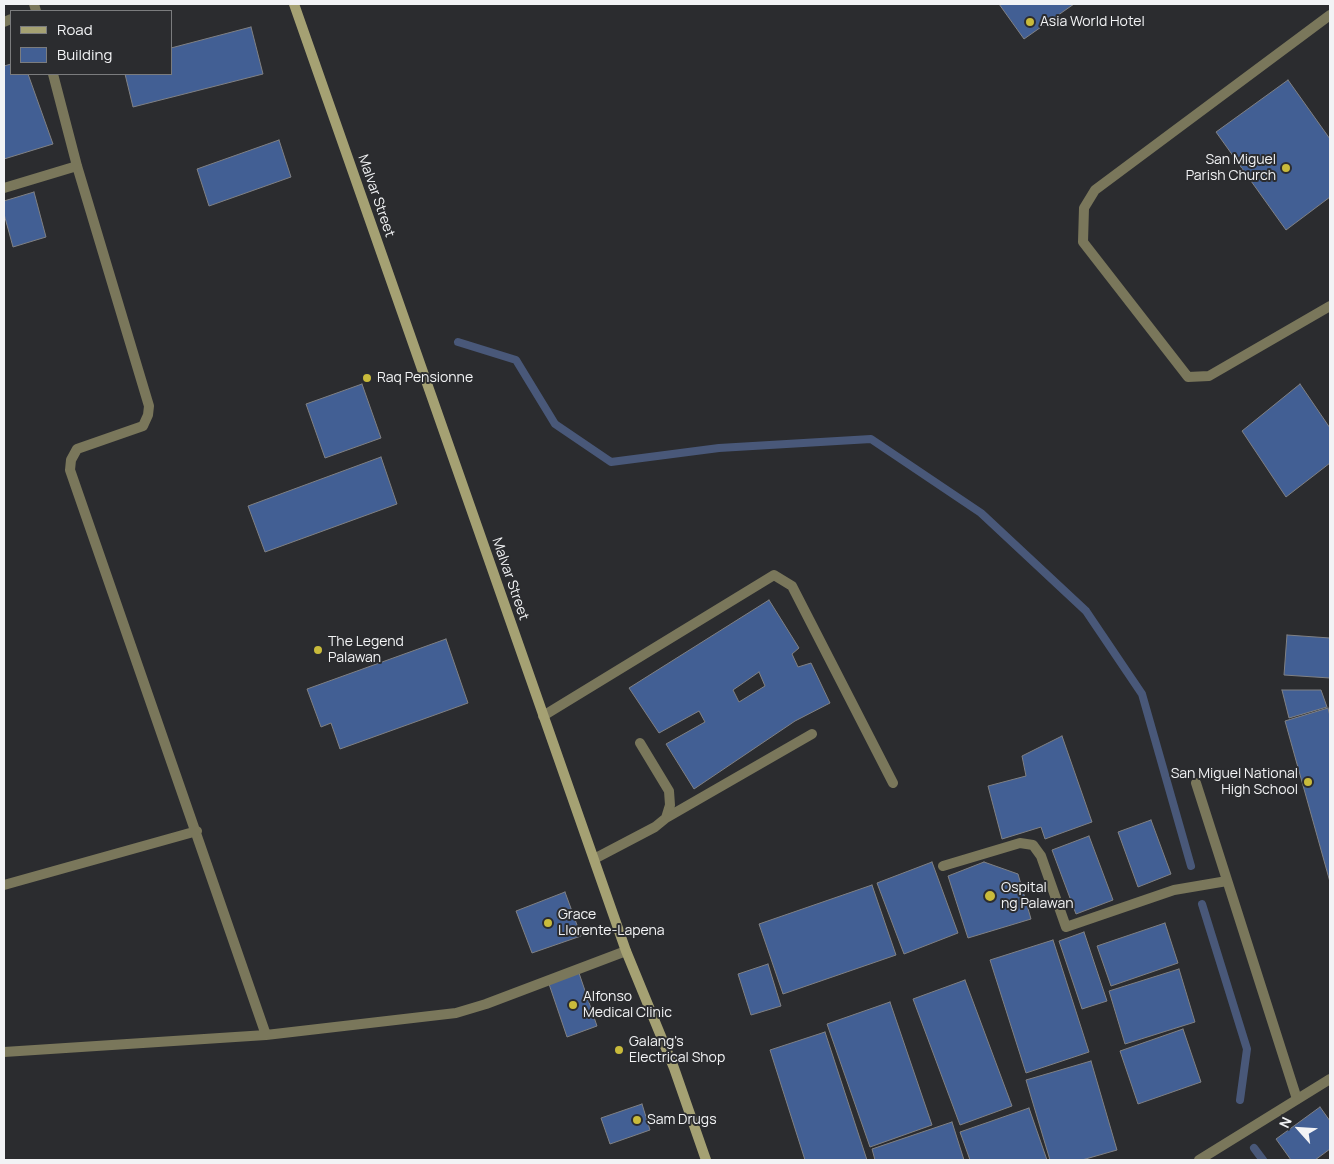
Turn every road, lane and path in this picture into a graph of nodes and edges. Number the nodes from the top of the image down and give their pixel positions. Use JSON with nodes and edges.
{"nodes":[{"id":1,"x":294,"y":4,"type":"edge"},
{"id":2,"x":1330,"y":15,"type":"edge"},
{"id":3,"x":52,"y":75,"type":"edge"},
{"id":4,"x":77,"y":166,"type":"junction"},
{"id":5,"x":4,"y":188,"type":"edge"},
{"id":6,"x":1330,"y":306,"type":"edge"},
{"id":7,"x":543,"y":716,"type":"junction"},
{"id":8,"x":812,"y":734,"type":"dead end"},
{"id":9,"x":640,"y":743,"type":"dead end"},
{"id":10,"x":893,"y":783,"type":"dead end"},
{"id":11,"x":1196,"y":783,"type":"dead end"},
{"id":12,"x":666,"y":818,"type":"junction"},
{"id":13,"x":197,"y":832,"type":"junction"},
{"id":14,"x":594,"y":859,"type":"junction"},
{"id":15,"x":943,"y":866,"type":"dead end"},
{"id":16,"x":1227,"y":881,"type":"junction"},
{"id":17,"x":4,"y":885,"type":"edge"},
{"id":18,"x":626,"y":951,"type":"junction"},
{"id":19,"x":266,"y":1035,"type":"junction"},
{"id":20,"x":4,"y":1052,"type":"edge"},
{"id":21,"x":1330,"y":1079,"type":"edge"},
{"id":22,"x":1297,"y":1100,"type":"junction"},
{"id":23,"x":706,"y":1160,"type":"edge"},
{"id":24,"x":1199,"y":1160,"type":"edge"}],
"edges":[{"from":1,"to":7,"type":"main road","name":"Malvar Street"},
{"from":2,"to":6,"type":"street"},
{"from":3,"to":4,"type":"street"},
{"from":4,"to":5,"type":"street"},
{"from":4,"to":13,"type":"street"},
{"from":7,"to":10,"type":"street"},
{"from":7,"to":14,"type":"main road","name":"Malvar Street"},
{"from":8,"to":12,"type":"street"},
{"from":9,"to":12,"type":"street"},
{"from":11,"to":16,"type":"street"},
{"from":12,"to":14,"type":"street"},
{"from":13,"to":17,"type":"street"},
{"from":13,"to":19,"type":"street"},
{"from":14,"to":18,"type":"main road","name":"Malvar Street"},
{"from":15,"to":16,"type":"street"},
{"from":16,"to":22,"type":"street"},
{"from":18,"to":19,"type":"street"},
{"from":18,"to":23,"type":"main road","name":"Malvar Street"},
{"from":19,"to":20,"type":"street"},
{"from":21,"to":22,"type":"street"},
{"from":22,"to":24,"type":"street"}]}
